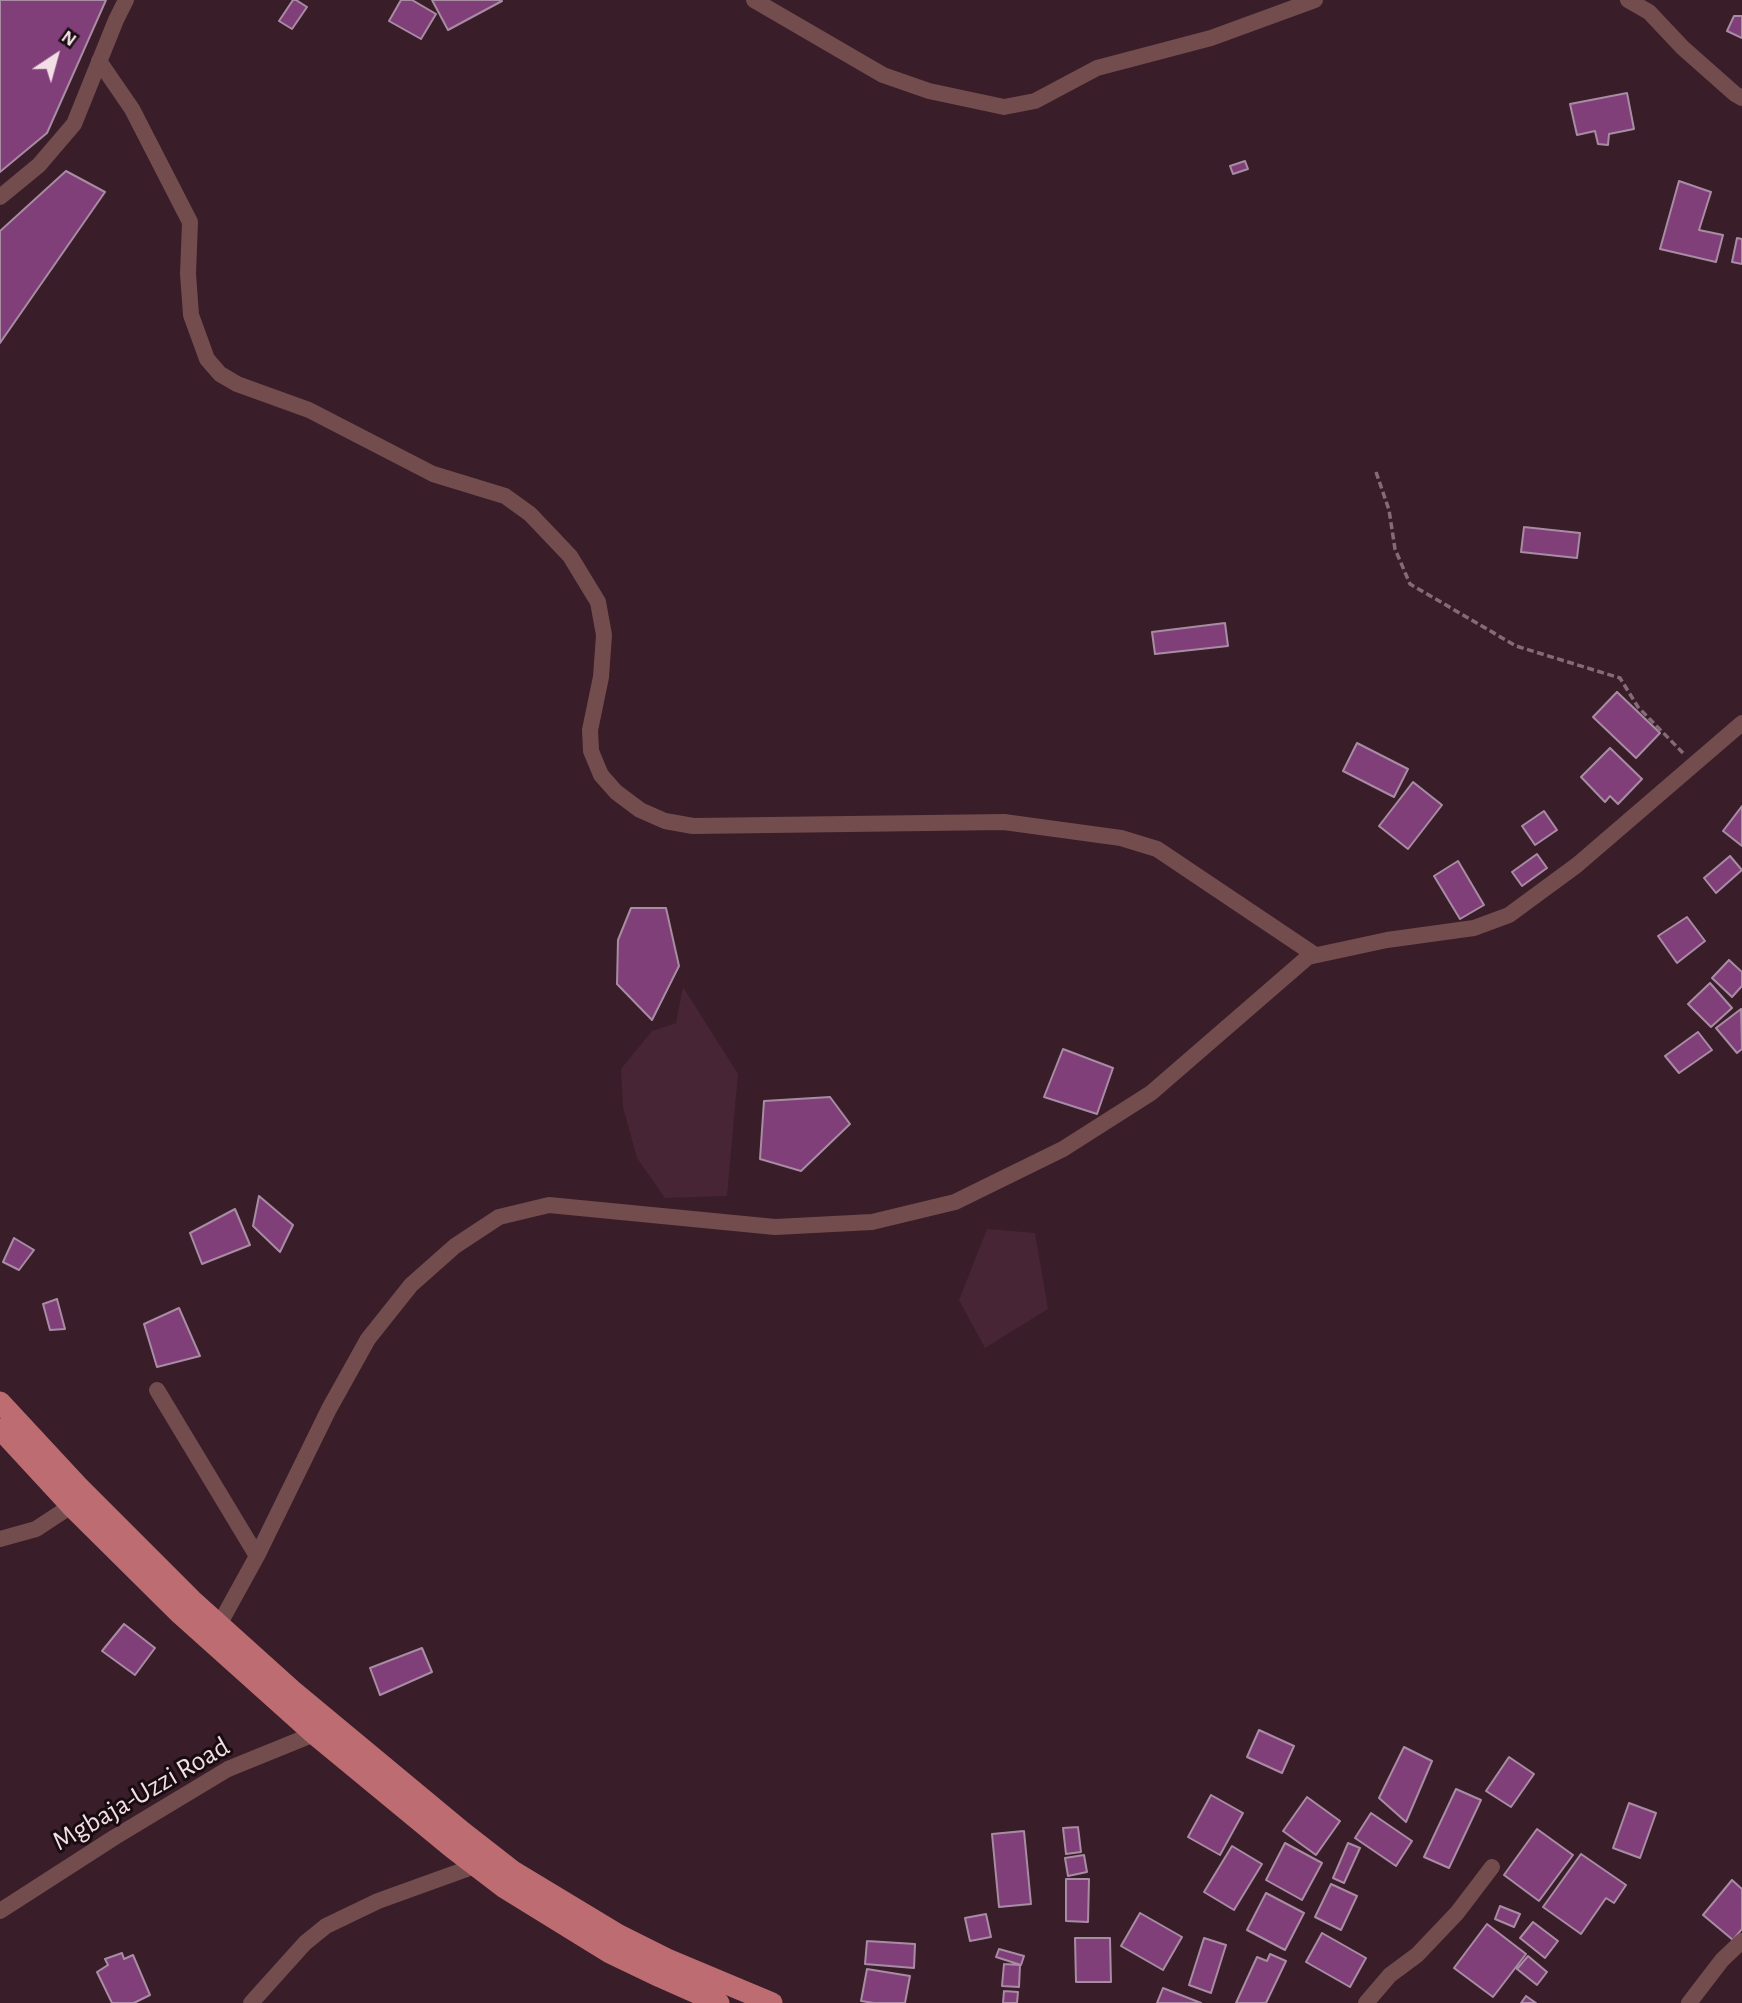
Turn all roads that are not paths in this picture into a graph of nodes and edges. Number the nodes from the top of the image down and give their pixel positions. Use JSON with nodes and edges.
{"nodes":[{"id":1,"x":126,"y":0,"type":"edge"},
{"id":2,"x":754,"y":0,"type":"edge"},
{"id":3,"x":1315,"y":0,"type":"edge"},
{"id":4,"x":1628,"y":0,"type":"edge"},
{"id":5,"x":99,"y":61,"type":"junction"},
{"id":6,"x":1742,"y":98,"type":"edge"},
{"id":7,"x":0,"y":197,"type":"edge"},
{"id":8,"x":1742,"y":723,"type":"edge"},
{"id":9,"x":1315,"y":954,"type":"junction"},
{"id":10,"x":157,"y":1390,"type":"dead end"},
{"id":11,"x":0,"y":1402,"type":"edge"},
{"id":12,"x":0,"y":1429,"type":"edge"},
{"id":13,"x":71,"y":1506,"type":"junction"},
{"id":14,"x":0,"y":1539,"type":"edge"},
{"id":15,"x":257,"y":1556,"type":"junction"},
{"id":16,"x":219,"y":1625,"type":"junction"},
{"id":17,"x":334,"y":1725,"type":"junction"},
{"id":18,"x":315,"y":1735,"type":"junction"},
{"id":19,"x":475,"y":1866,"type":"junction"},
{"id":20,"x":1492,"y":1867,"type":"dead end"},
{"id":21,"x":0,"y":1911,"type":"edge"},
{"id":22,"x":1742,"y":1941,"type":"edge"},
{"id":23,"x":251,"y":2003,"type":"edge"},
{"id":24,"x":719,"y":2003,"type":"edge"},
{"id":25,"x":772,"y":2003,"type":"edge"},
{"id":26,"x":1366,"y":2003,"type":"edge"},
{"id":27,"x":1689,"y":2003,"type":"edge"}],
"edges":[{"from":1,"to":5,"type":"street"},
{"from":2,"to":3,"type":"street"},
{"from":4,"to":6,"type":"street"},
{"from":5,"to":7,"type":"street"},
{"from":5,"to":9,"type":"street"},
{"from":8,"to":9,"type":"street"},
{"from":9,"to":15,"type":"street"},
{"from":10,"to":15,"type":"street"},
{"from":11,"to":16,"type":"main road"},
{"from":12,"to":13,"type":"main road"},
{"from":13,"to":14,"type":"street"},
{"from":13,"to":18,"type":"main road"},
{"from":15,"to":16,"type":"street"},
{"from":16,"to":17,"type":"main road"},
{"from":17,"to":18,"type":"street","name":"Mgbaja-Uzzi Road"},
{"from":17,"to":25,"type":"main road"},
{"from":18,"to":19,"type":"main road"},
{"from":18,"to":21,"type":"street","name":"Mgbaja-Uzzi Road"},
{"from":19,"to":23,"type":"street"},
{"from":19,"to":24,"type":"main road"},
{"from":20,"to":26,"type":"street"},
{"from":22,"to":27,"type":"street"}]}
